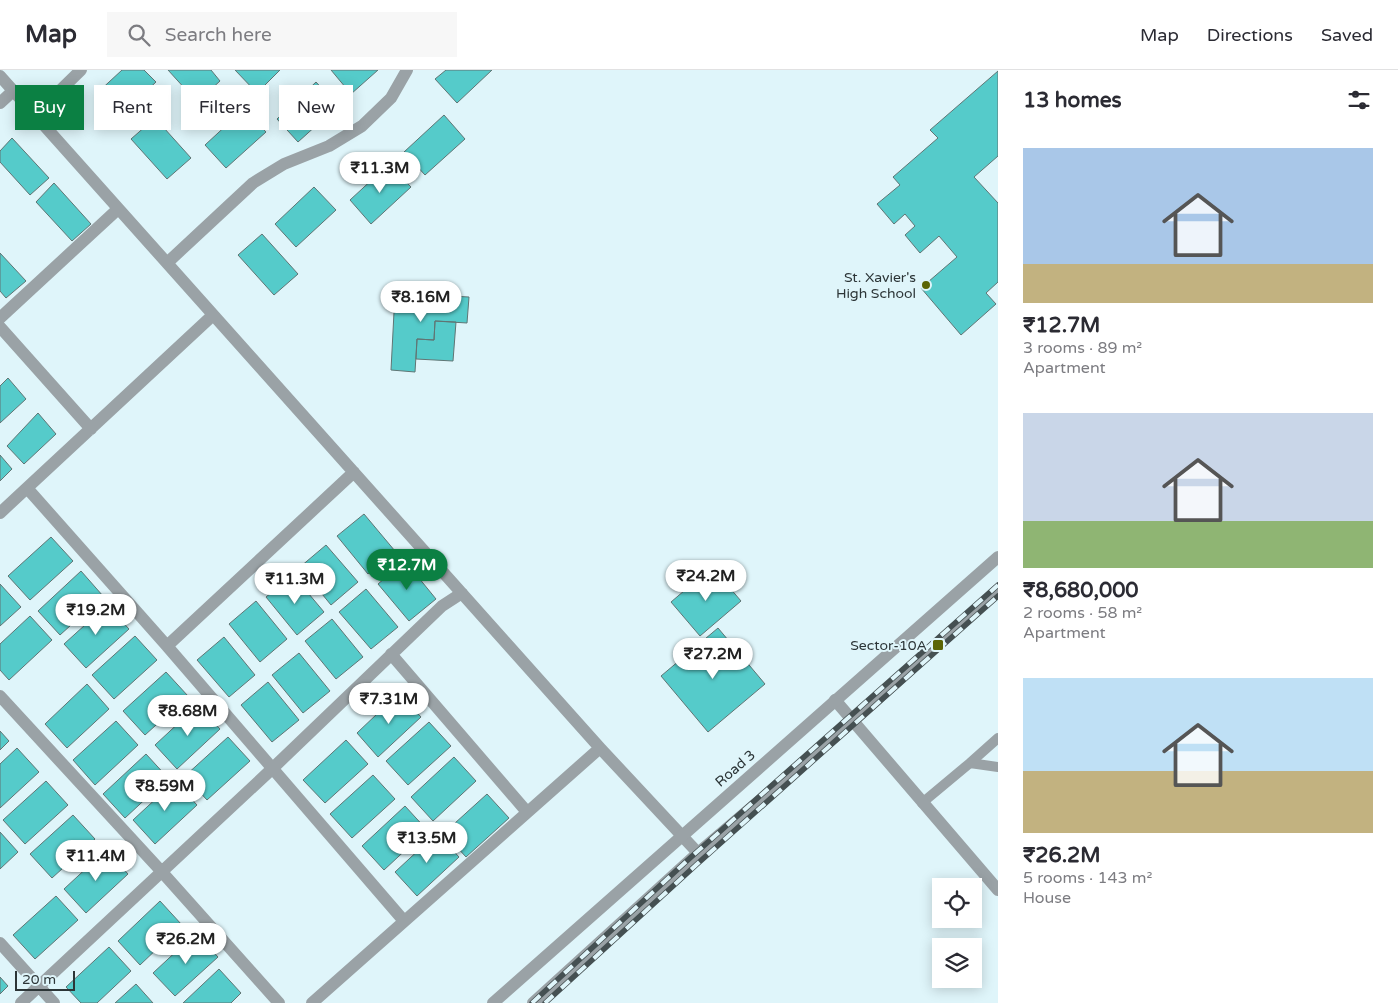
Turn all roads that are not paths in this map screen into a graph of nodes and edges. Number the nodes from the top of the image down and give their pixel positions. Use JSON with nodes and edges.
{"nodes":[{"id":1,"x":81,"y":70,"type":"edge"},
{"id":2,"x":407,"y":70,"type":"edge"},
{"id":3,"x":0,"y":76,"type":"edge"},
{"id":4,"x":66,"y":85,"type":"edge"},
{"id":5,"x":13,"y":91,"type":"joint"},
{"id":6,"x":0,"y":103,"type":"edge"},
{"id":7,"x":48,"y":130,"type":"edge"},
{"id":8,"x":118,"y":208,"type":"junction"},
{"id":9,"x":168,"y":263,"type":"junction"},
{"id":10,"x":213,"y":315,"type":"junction"},
{"id":11,"x":0,"y":318,"type":"edge"},
{"id":12,"x":0,"y":327,"type":"edge"},
{"id":13,"x":91,"y":428,"type":"junction"},
{"id":14,"x":354,"y":472,"type":"junction"},
{"id":15,"x":27,"y":488,"type":"junction"},
{"id":16,"x":0,"y":513,"type":"edge"},
{"id":17,"x":998,"y":557,"type":"edge"},
{"id":18,"x":998,"y":590,"type":"edge"},
{"id":19,"x":462,"y":593,"type":"junction"},
{"id":20,"x":167,"y":646,"type":"junction"},
{"id":21,"x":391,"y":654,"type":"junction"},
{"id":22,"x":0,"y":696,"type":"edge"},
{"id":23,"x":835,"y":700,"type":"junction"},
{"id":24,"x":852,"y":722,"type":"junction"},
{"id":25,"x":998,"y":738,"type":"edge"},
{"id":26,"x":600,"y":748,"type":"junction"},
{"id":27,"x":970,"y":763,"type":"junction"},
{"id":28,"x":998,"y":767,"type":"edge"},
{"id":29,"x":273,"y":768,"type":"junction"},
{"id":30,"x":922,"y":803,"type":"junction"},
{"id":31,"x":527,"y":812,"type":"junction"},
{"id":32,"x":681,"y":835,"type":"junction"},
{"id":33,"x":698,"y":853,"type":"junction"},
{"id":34,"x":162,"y":872,"type":"junction"},
{"id":35,"x":998,"y":890,"type":"edge"},
{"id":36,"x":404,"y":921,"type":"junction"},
{"id":37,"x":0,"y":943,"type":"edge"},
{"id":38,"x":39,"y":986,"type":"junction"},
{"id":39,"x":21,"y":1003,"type":"edge"},
{"id":40,"x":54,"y":1003,"type":"edge"},
{"id":41,"x":279,"y":1003,"type":"edge"},
{"id":42,"x":312,"y":1003,"type":"edge"},
{"id":43,"x":493,"y":1003,"type":"edge"},
{"id":44,"x":533,"y":1003,"type":"edge"}],
"edges":[{"from":1,"to":4,"type":"street"},
{"from":2,"to":9,"type":"street"},
{"from":3,"to":5,"type":"street"},
{"from":5,"to":6,"type":"street"},
{"from":7,"to":8,"type":"street"},
{"from":8,"to":9,"type":"street"},
{"from":8,"to":11,"type":"street"},
{"from":9,"to":10,"type":"street"},
{"from":10,"to":13,"type":"street"},
{"from":10,"to":14,"type":"street"},
{"from":12,"to":13,"type":"street"},
{"from":13,"to":15,"type":"street"},
{"from":14,"to":19,"type":"street"},
{"from":14,"to":20,"type":"street"},
{"from":15,"to":16,"type":"street"},
{"from":15,"to":20,"type":"street"},
{"from":17,"to":23,"type":"street","name":"Road 3"},
{"from":18,"to":24,"type":"street"},
{"from":19,"to":21,"type":"street"},
{"from":19,"to":26,"type":"street"},
{"from":20,"to":29,"type":"street"},
{"from":21,"to":29,"type":"street"},
{"from":21,"to":31,"type":"street"},
{"from":22,"to":34,"type":"street"},
{"from":23,"to":24,"type":"street"},
{"from":23,"to":32,"type":"street","name":"Road 3"},
{"from":24,"to":30,"type":"street"},
{"from":24,"to":33,"type":"street"},
{"from":25,"to":27,"type":"lane"},
{"from":26,"to":31,"type":"street"},
{"from":26,"to":32,"type":"street"},
{"from":27,"to":28,"type":"lane"},
{"from":27,"to":30,"type":"lane"},
{"from":29,"to":34,"type":"street"},
{"from":29,"to":36,"type":"street"},
{"from":30,"to":35,"type":"street"},
{"from":31,"to":36,"type":"street"},
{"from":32,"to":33,"type":"street"},
{"from":32,"to":43,"type":"street","name":"Road 3"},
{"from":33,"to":44,"type":"street"},
{"from":34,"to":38,"type":"street"},
{"from":34,"to":41,"type":"street"},
{"from":36,"to":42,"type":"street"},
{"from":37,"to":38,"type":"street"},
{"from":38,"to":39,"type":"street"},
{"from":38,"to":40,"type":"street"}]}
